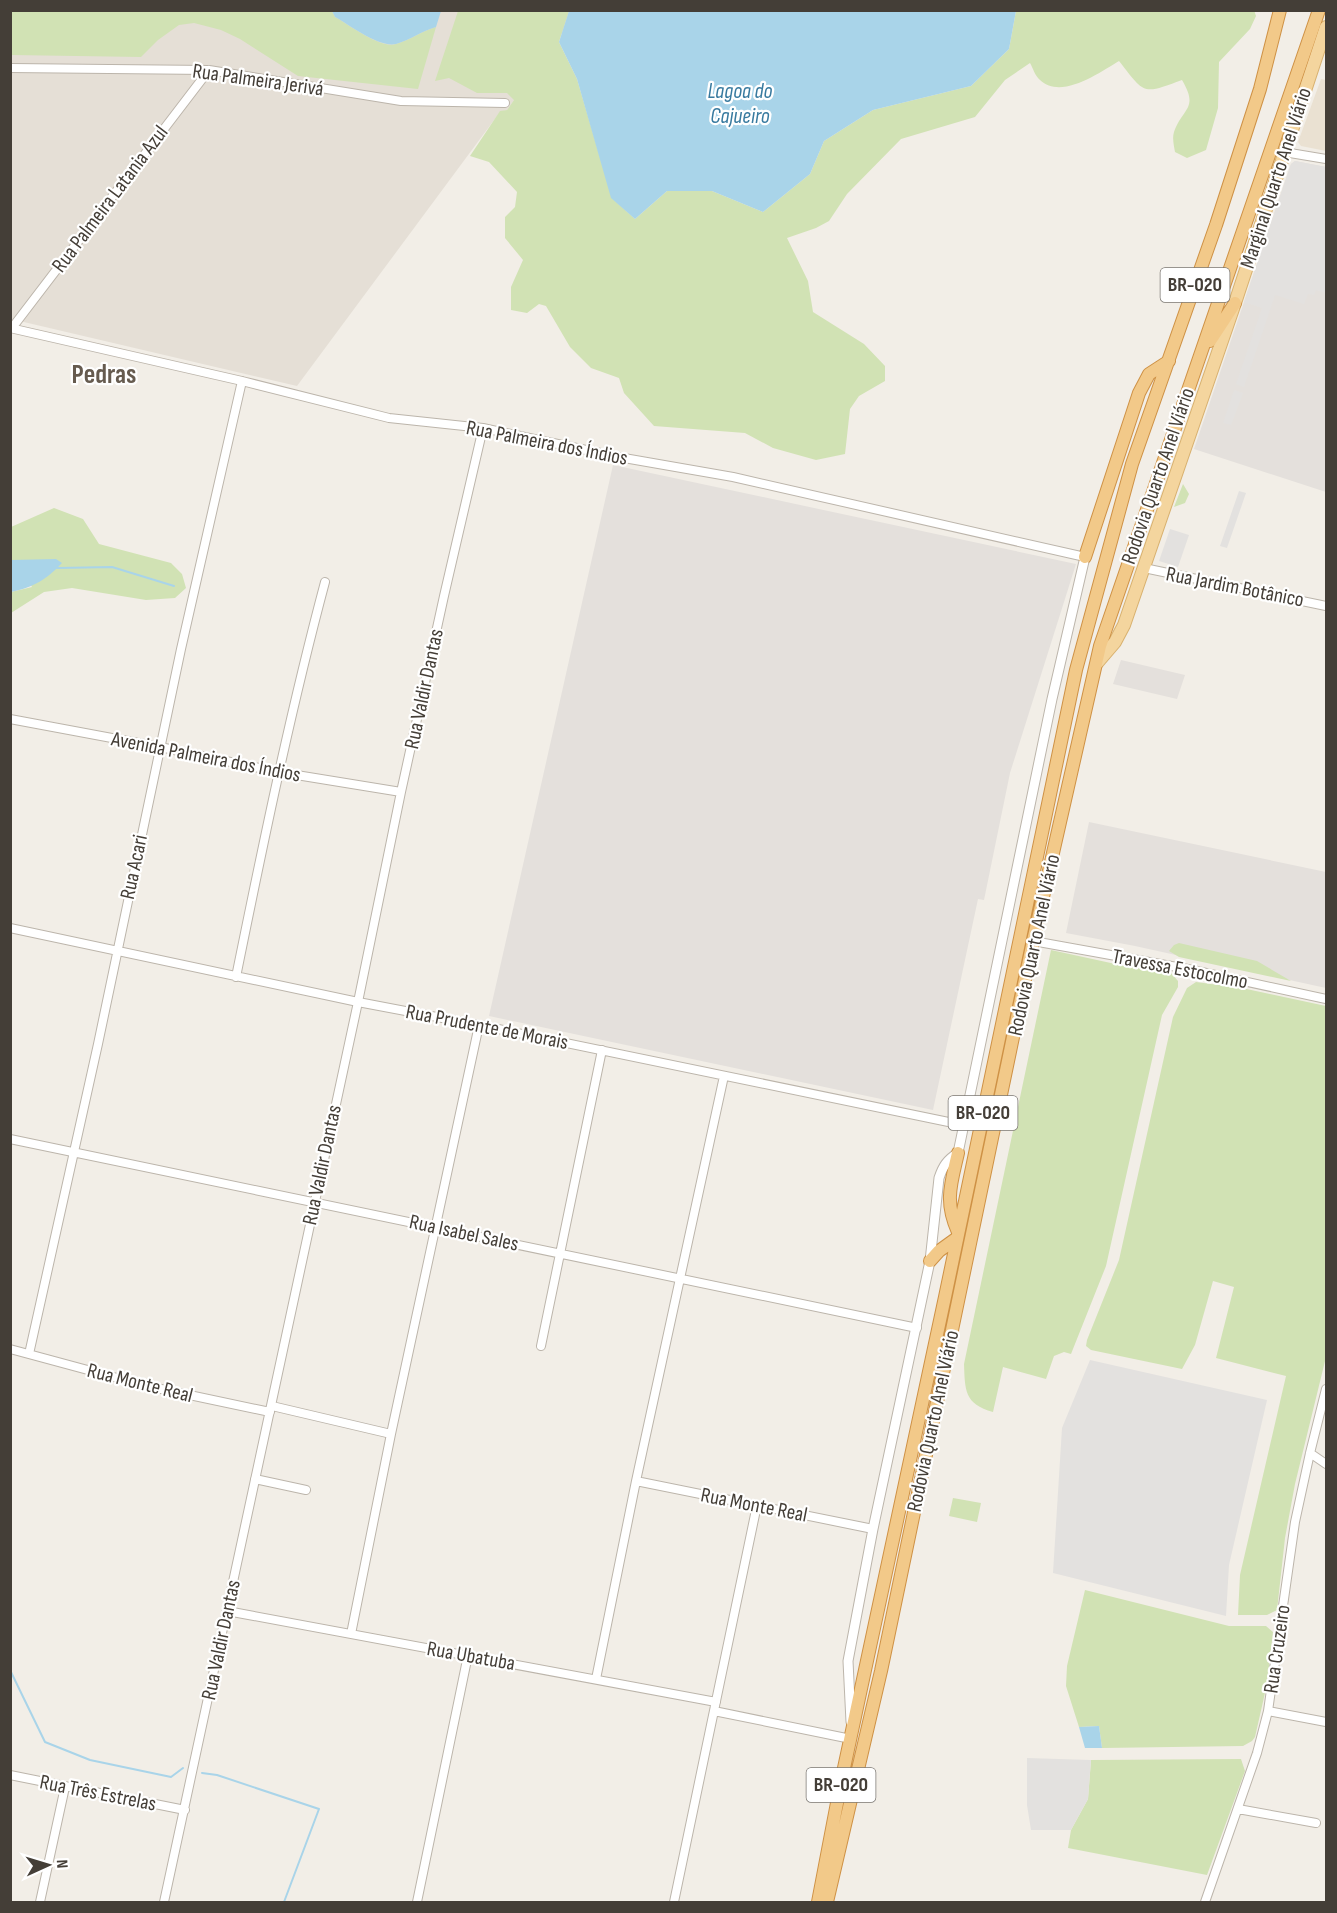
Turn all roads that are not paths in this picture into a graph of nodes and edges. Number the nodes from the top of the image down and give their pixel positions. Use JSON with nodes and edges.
{"nodes":[{"id":1,"x":1280,"y":10,"type":"edge"},
{"id":2,"x":1319,"y":10,"type":"edge"},
{"id":3,"x":1326,"y":27,"type":"edge"},
{"id":4,"x":10,"y":68,"type":"edge"},
{"id":5,"x":209,"y":70,"type":"junction"},
{"id":6,"x":505,"y":103,"type":"dead end"},
{"id":7,"x":1284,"y":152,"type":"junction"},
{"id":8,"x":1326,"y":159,"type":"edge"},
{"id":9,"x":1235,"y":303,"type":"junction"},
{"id":10,"x":11,"y":328,"type":"edge"},
{"id":11,"x":1198,"y":360,"type":"junction"},
{"id":12,"x":1169,"y":362,"type":"junction"},
{"id":13,"x":243,"y":381,"type":"junction"},
{"id":14,"x":483,"y":428,"type":"junction"},
{"id":15,"x":1085,"y":557,"type":"junction"},
{"id":16,"x":1105,"y":559,"type":"junction"},
{"id":17,"x":1128,"y":563,"type":"junction"},
{"id":18,"x":1144,"y":568,"type":"junction"},
{"id":19,"x":325,"y":582,"type":"dead end"},
{"id":20,"x":1326,"y":606,"type":"edge"},
{"id":21,"x":1097,"y":663,"type":"junction"},
{"id":22,"x":10,"y":719,"type":"edge"},
{"id":23,"x":160,"y":747,"type":"junction"},
{"id":24,"x":278,"y":772,"type":"junction"},
{"id":25,"x":401,"y":792,"type":"junction"},
{"id":26,"x":10,"y":928,"type":"edge"},
{"id":27,"x":1034,"y":941,"type":"junction"},
{"id":28,"x":116,"y":951,"type":"junction"},
{"id":29,"x":236,"y":976,"type":"junction"},
{"id":30,"x":1326,"y":999,"type":"edge"},
{"id":31,"x":358,"y":1002,"type":"junction"},
{"id":32,"x":479,"y":1025,"type":"junction"},
{"id":33,"x":602,"y":1050,"type":"junction"},
{"id":34,"x":724,"y":1076,"type":"junction"},
{"id":35,"x":963,"y":1125,"type":"junction"},
{"id":36,"x":10,"y":1139,"type":"edge"},
{"id":37,"x":73,"y":1152,"type":"junction"},
{"id":38,"x":958,"y":1152,"type":"junction"},
{"id":39,"x":314,"y":1203,"type":"junction"},
{"id":40,"x":436,"y":1227,"type":"junction"},
{"id":41,"x":957,"y":1235,"type":"junction"},
{"id":42,"x":559,"y":1253,"type":"junction"},
{"id":43,"x":930,"y":1261,"type":"junction"},
{"id":44,"x":680,"y":1279,"type":"junction"},
{"id":45,"x":917,"y":1328,"type":"junction"},
{"id":46,"x":541,"y":1346,"type":"dead end"},
{"id":47,"x":10,"y":1349,"type":"edge"},
{"id":48,"x":29,"y":1354,"type":"junction"},
{"id":49,"x":1326,"y":1389,"type":"edge"},
{"id":50,"x":271,"y":1409,"type":"junction"},
{"id":51,"x":1323,"y":1416,"type":"edge"},
{"id":52,"x":391,"y":1434,"type":"junction"},
{"id":53,"x":1310,"y":1453,"type":"junction"},
{"id":54,"x":1326,"y":1464,"type":"edge"},
{"id":55,"x":255,"y":1479,"type":"junction"},
{"id":56,"x":636,"y":1481,"type":"junction"},
{"id":57,"x":306,"y":1490,"type":"dead end"},
{"id":58,"x":757,"y":1505,"type":"junction"},
{"id":59,"x":873,"y":1529,"type":"junction"},
{"id":60,"x":226,"y":1611,"type":"junction"},
{"id":61,"x":351,"y":1634,"type":"junction"},
{"id":62,"x":468,"y":1655,"type":"junction"},
{"id":63,"x":596,"y":1678,"type":"junction"},
{"id":64,"x":716,"y":1702,"type":"junction"},
{"id":65,"x":1268,"y":1711,"type":"junction"},
{"id":66,"x":714,"y":1712,"type":"junction"},
{"id":67,"x":1326,"y":1722,"type":"edge"},
{"id":68,"x":851,"y":1737,"type":"junction"},
{"id":69,"x":10,"y":1774,"type":"edge"},
{"id":70,"x":65,"y":1787,"type":"junction"},
{"id":71,"x":1238,"y":1809,"type":"junction"},
{"id":72,"x":185,"y":1810,"type":"junction"},
{"id":73,"x":1316,"y":1823,"type":"dead end"},
{"id":74,"x":40,"y":1902,"type":"edge"},
{"id":75,"x":164,"y":1902,"type":"edge"},
{"id":76,"x":417,"y":1902,"type":"edge"},
{"id":77,"x":674,"y":1902,"type":"edge"},
{"id":78,"x":818,"y":1902,"type":"edge"},
{"id":79,"x":828,"y":1902,"type":"edge"},
{"id":80,"x":1204,"y":1902,"type":"edge"}],
"edges":[{"from":1,"to":12,"type":"highway","name":"Rodovia Quarto Anel Viário","number":"BR-020"},
{"from":2,"to":11,"type":"highway","name":"Rodovia Quarto Anel Viário","number":"BR-020"},
{"from":3,"to":7,"type":"main road","name":"Marginal Quarto Anel Viário","number":"BR-020"},
{"from":4,"to":5,"type":"street","name":"Rua Palmeira Jerivá"},
{"from":5,"to":6,"type":"street","name":"Rua Palmeira Jerivá"},
{"from":5,"to":10,"type":"street","name":"Rua Palmeira Latania Azul"},
{"from":7,"to":8,"type":"street"},
{"from":7,"to":9,"type":"main road","name":"Marginal Quarto Anel Viário","number":"BR-020"},
{"from":9,"to":11,"type":"highway"},
{"from":9,"to":18,"type":"main road","name":"Marginal Quarto Anel Viário","number":"BR-020"},
{"from":10,"to":13,"type":"street","name":"Rua Palmeira dos Índios"},
{"from":11,"to":17,"type":"highway","name":"Rodovia Quarto Anel Viário","number":"BR-020"},
{"from":12,"to":15,"type":"highway"},
{"from":12,"to":16,"type":"highway","name":"Rodovia Quarto Anel Viário","number":"BR-020"},
{"from":13,"to":14,"type":"street","name":"Rua Palmeira dos Índios"},
{"from":13,"to":23,"type":"street","name":"Rua Acari"},
{"from":14,"to":15,"type":"street","name":"Rua Palmeira dos Índios"},
{"from":14,"to":25,"type":"street","name":"Rua Valdir Dantas"},
{"from":15,"to":35,"type":"street"},
{"from":16,"to":17,"type":"highway"},
{"from":16,"to":41,"type":"highway","name":"Rodovia Quarto Anel Viário","number":"BR-020"},
{"from":17,"to":21,"type":"highway","name":"Rodovia Quarto Anel Viário","number":"BR-020"},
{"from":18,"to":20,"type":"street","name":"Rua Jardim Botânico"},
{"from":18,"to":21,"type":"main road","name":"Marginal Quarto Anel Viário","number":"BR-020"},
{"from":19,"to":24,"type":"street"},
{"from":21,"to":27,"type":"highway","name":"Rodovia Quarto Anel Viário","number":"BR-020"},
{"from":22,"to":23,"type":"street","name":"Avenida Palmeira dos Índios"},
{"from":23,"to":24,"type":"street","name":"Avenida Palmeira dos Índios"},
{"from":23,"to":28,"type":"street","name":"Rua Acari"},
{"from":24,"to":25,"type":"street","name":"Avenida Palmeira dos Índios"},
{"from":24,"to":29,"type":"street"},
{"from":25,"to":31,"type":"street","name":"Rua Valdir Dantas"},
{"from":26,"to":28,"type":"street","name":"Rua Prudente de Morais"},
{"from":27,"to":30,"type":"street","name":"Travessa Estocolmo"},
{"from":27,"to":79,"type":"highway","name":"Rodovia Quarto Anel Viário","number":"BR-020"},
{"from":28,"to":29,"type":"street","name":"Rua Prudente de Morais"},
{"from":28,"to":37,"type":"street","name":"Rua Acari"},
{"from":29,"to":31,"type":"street","name":"Rua Prudente de Morais"},
{"from":31,"to":32,"type":"street","name":"Rua Prudente de Morais"},
{"from":31,"to":39,"type":"street","name":"Rua Valdir Dantas"},
{"from":32,"to":33,"type":"street","name":"Rua Prudente de Morais"},
{"from":32,"to":40,"type":"street"},
{"from":33,"to":34,"type":"street","name":"Rua Prudente de Morais"},
{"from":33,"to":42,"type":"street"},
{"from":34,"to":35,"type":"street","name":"Rua Prudente de Morais"},
{"from":34,"to":44,"type":"street"},
{"from":35,"to":38,"type":"street"},
{"from":36,"to":37,"type":"street","name":"Rua Isabel Sales"},
{"from":37,"to":39,"type":"street","name":"Rua Isabel Sales"},
{"from":37,"to":48,"type":"street","name":"Rua Acari"},
{"from":38,"to":41,"type":"highway"},
{"from":38,"to":43,"type":"street"},
{"from":39,"to":40,"type":"street","name":"Rua Isabel Sales"},
{"from":39,"to":50,"type":"street","name":"Rua Valdir Dantas"},
{"from":40,"to":42,"type":"street","name":"Rua Isabel Sales"},
{"from":40,"to":52,"type":"street"},
{"from":41,"to":43,"type":"highway"},
{"from":41,"to":68,"type":"highway","name":"Rodovia Quarto Anel Viário","number":"BR-020"},
{"from":42,"to":44,"type":"street","name":"Rua Isabel Sales"},
{"from":42,"to":46,"type":"street"},
{"from":43,"to":45,"type":"street"},
{"from":44,"to":45,"type":"street","name":"Rua Isabel Sales"},
{"from":44,"to":56,"type":"street"},
{"from":45,"to":59,"type":"street"},
{"from":47,"to":48,"type":"street","name":"Rua Monte Real"},
{"from":48,"to":50,"type":"street","name":"Rua Monte Real"},
{"from":49,"to":51,"type":"street","name":"Rua Cruzeiro"},
{"from":50,"to":52,"type":"street","name":"Rua Monte Real"},
{"from":50,"to":55,"type":"street","name":"Rua Valdir Dantas"},
{"from":51,"to":53,"type":"street","name":"Rua Cruzeiro"},
{"from":52,"to":61,"type":"street"},
{"from":53,"to":54,"type":"street"},
{"from":53,"to":65,"type":"street","name":"Rua Cruzeiro"},
{"from":55,"to":57,"type":"street"},
{"from":55,"to":60,"type":"street","name":"Rua Valdir Dantas"},
{"from":56,"to":58,"type":"street","name":"Rua Monte Real"},
{"from":56,"to":63,"type":"street"},
{"from":58,"to":59,"type":"street","name":"Rua Monte Real"},
{"from":58,"to":64,"type":"street"},
{"from":59,"to":68,"type":"street"},
{"from":60,"to":61,"type":"street","name":"Rua Ubatuba"},
{"from":60,"to":72,"type":"street","name":"Rua Valdir Dantas"},
{"from":61,"to":62,"type":"street","name":"Rua Ubatuba"},
{"from":62,"to":63,"type":"street","name":"Rua Ubatuba"},
{"from":62,"to":76,"type":"street"},
{"from":63,"to":64,"type":"street","name":"Rua Ubatuba"},
{"from":64,"to":66,"type":"street"},
{"from":65,"to":67,"type":"street"},
{"from":65,"to":71,"type":"street","name":"Rua Cruzeiro"},
{"from":66,"to":68,"type":"street"},
{"from":66,"to":77,"type":"street"},
{"from":68,"to":78,"type":"highway","name":"Rodovia Quarto Anel Viário","number":"BR-020"},
{"from":69,"to":70,"type":"street","name":"Rua Três Estrelas"},
{"from":70,"to":72,"type":"street","name":"Rua Três Estrelas"},
{"from":70,"to":74,"type":"street"},
{"from":71,"to":73,"type":"street"},
{"from":71,"to":80,"type":"street","name":"Rua Cruzeiro"},
{"from":72,"to":75,"type":"street","name":"Rua Valdir Dantas"}]}
